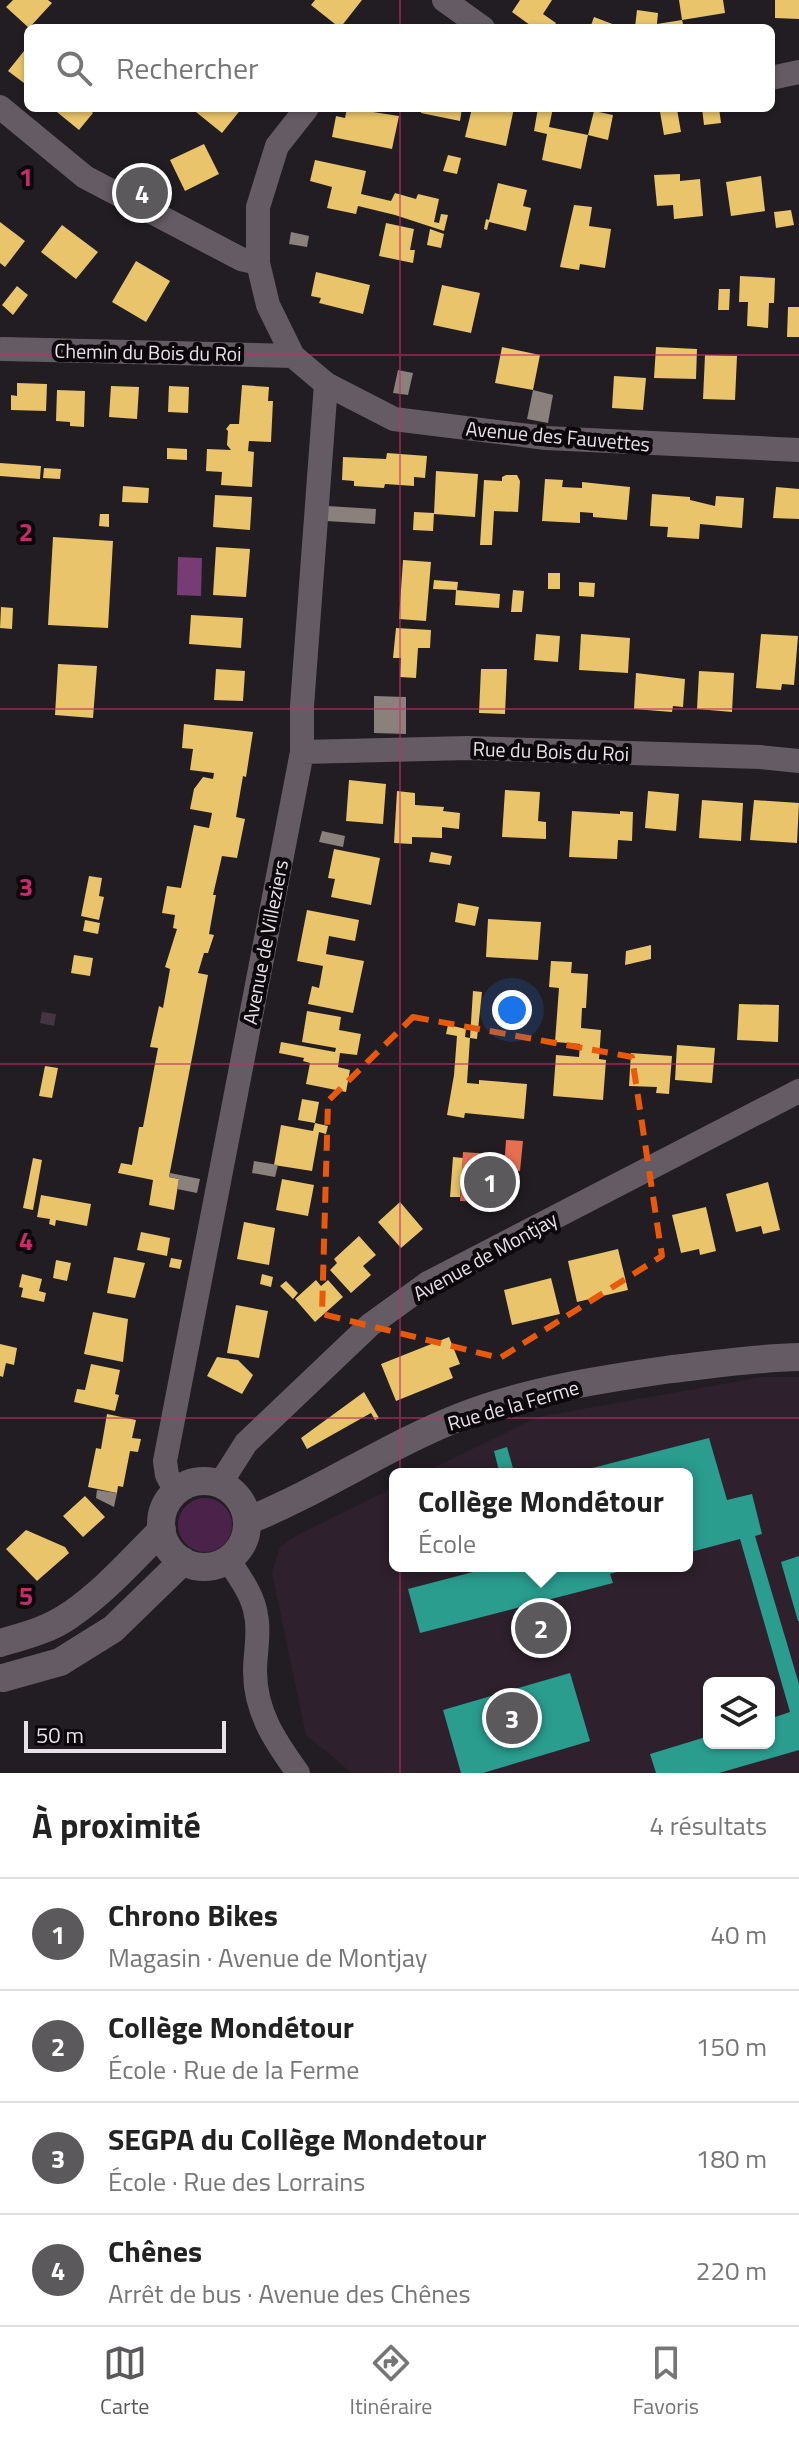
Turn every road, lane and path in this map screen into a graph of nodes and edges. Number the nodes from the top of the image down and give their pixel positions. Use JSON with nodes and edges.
{"nodes":[{"id":1,"x":444,"y":0,"type":"edge"},
{"id":2,"x":475,"y":24,"type":"edge"},
{"id":3,"x":799,"y":72,"type":"edge"},
{"id":4,"x":775,"y":77,"type":"edge"},
{"id":5,"x":0,"y":107,"type":"edge"},
{"id":6,"x":304,"y":112,"type":"edge"},
{"id":7,"x":258,"y":263,"type":"junction"},
{"id":8,"x":3,"y":349,"type":"dead end"},
{"id":9,"x":293,"y":356,"type":"junction"},
{"id":10,"x":326,"y":384,"type":"junction"},
{"id":11,"x":799,"y":450,"type":"edge"},
{"id":12,"x":302,"y":752,"type":"junction"},
{"id":13,"x":799,"y":761,"type":"edge"},
{"id":14,"x":799,"y":1091,"type":"edge"},
{"id":15,"x":799,"y":1357,"type":"edge"},
{"id":16,"x":220,"y":1484,"type":"junction"},
{"id":17,"x":176,"y":1492,"type":"junction"},
{"id":18,"x":247,"y":1521,"type":"junction"},
{"id":19,"x":162,"y":1530,"type":"junction"},
{"id":20,"x":228,"y":1559,"type":"junction"},
{"id":21,"x":183,"y":1561,"type":"junction"},
{"id":22,"x":0,"y":1643,"type":"edge"},
{"id":23,"x":1,"y":1679,"type":"edge"},
{"id":24,"x":298,"y":1773,"type":"edge"}],
"edges":[{"from":1,"to":2,"type":"street"},
{"from":3,"to":4,"type":"street"},
{"from":5,"to":7,"type":"street"},
{"from":6,"to":7,"type":"street"},
{"from":7,"to":9,"type":"street"},
{"from":8,"to":9,"type":"street","name":"Chemin du Bois du Roi"},
{"from":9,"to":10,"type":"street","name":"Avenue des Fauvettes"},
{"from":10,"to":11,"type":"street","name":"Avenue des Fauvettes"},
{"from":10,"to":12,"type":"street","name":"Avenue de Villeziers"},
{"from":12,"to":13,"type":"street","name":"Rue du Bois du Roi"},
{"from":12,"to":17,"type":"street","name":"Avenue de Villeziers"},
{"from":14,"to":16,"type":"street","name":"Avenue de Montjay"},
{"from":15,"to":18,"type":"street","name":"Rue de la Ferme"},
{"from":16,"to":17,"type":"street"},
{"from":16,"to":18,"type":"street"},
{"from":17,"to":19,"type":"street"},
{"from":18,"to":20,"type":"street"},
{"from":19,"to":21,"type":"street"},
{"from":19,"to":22,"type":"street"},
{"from":20,"to":21,"type":"street"},
{"from":20,"to":24,"type":"street"},
{"from":21,"to":23,"type":"street"}]}
